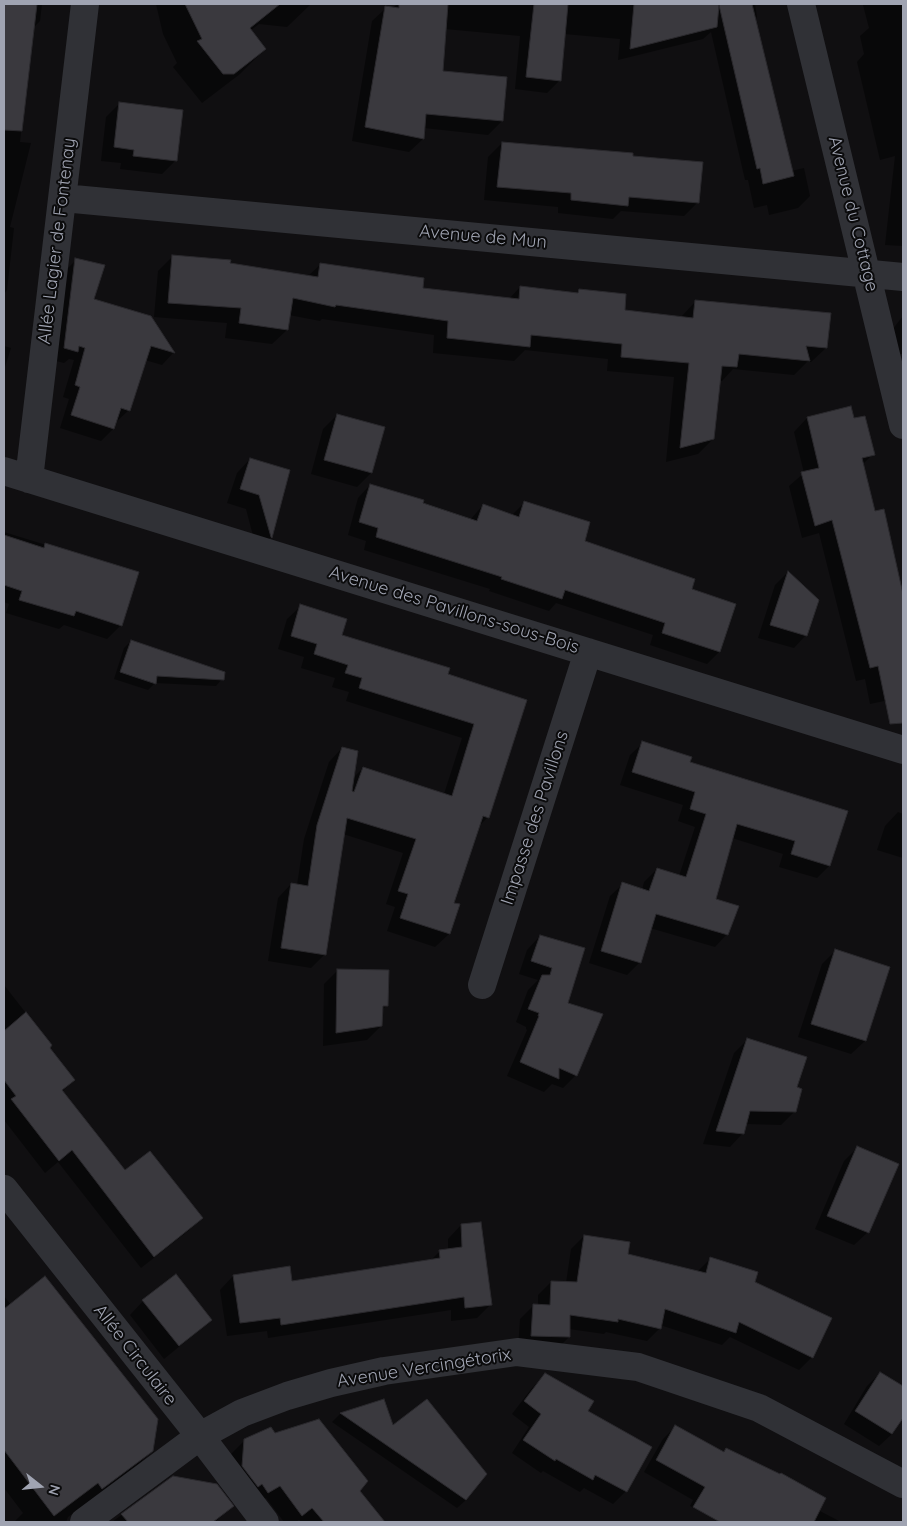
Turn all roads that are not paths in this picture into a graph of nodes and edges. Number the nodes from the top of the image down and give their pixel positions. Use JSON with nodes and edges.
{"nodes":[{"id":1,"x":85,"y":4,"type":"edge"},
{"id":2,"x":801,"y":4,"type":"edge"},
{"id":3,"x":62,"y":198,"type":"junction"},
{"id":4,"x":867,"y":273,"type":"junction"},
{"id":5,"x":903,"y":277,"type":"edge"},
{"id":6,"x":903,"y":425,"type":"edge"},
{"id":7,"x":4,"y":471,"type":"edge"},
{"id":8,"x":29,"y":478,"type":"junction"},
{"id":9,"x":588,"y":652,"type":"junction"},
{"id":10,"x":903,"y":750,"type":"edge"},
{"id":11,"x":482,"y":985,"type":"dead end"},
{"id":12,"x":4,"y":1189,"type":"edge"},
{"id":13,"x":200,"y":1436,"type":"junction"},
{"id":14,"x":903,"y":1484,"type":"edge"},
{"id":15,"x":84,"y":1522,"type":"edge"},
{"id":16,"x":265,"y":1522,"type":"edge"}],
"edges":[{"from":1,"to":3,"type":"street","name":"Allée Lagier de Fontenay"},
{"from":2,"to":4,"type":"street","name":"Avenue du Cottage"},
{"from":3,"to":4,"type":"street","name":"Avenue de Mun"},
{"from":3,"to":8,"type":"street","name":"Allée Lagier de Fontenay"},
{"from":4,"to":5,"type":"street","name":"Avenue de Mun"},
{"from":4,"to":6,"type":"street","name":"Avenue du Cottage"},
{"from":7,"to":8,"type":"street","name":"Avenue des Pavillons-sous-Bois"},
{"from":8,"to":9,"type":"street","name":"Avenue des Pavillons-sous-Bois"},
{"from":9,"to":10,"type":"street","name":"Avenue des Pavillons-sous-Bois"},
{"from":9,"to":11,"type":"street","name":"Impasse des Pavillons"},
{"from":12,"to":13,"type":"street","name":"Allée Circulaire"},
{"from":13,"to":14,"type":"street","name":"Avenue Vercingétorix"},
{"from":13,"to":15,"type":"street","name":"Avenue Vercingétorix"},
{"from":13,"to":16,"type":"street","name":"Allée Circulaire"}]}
